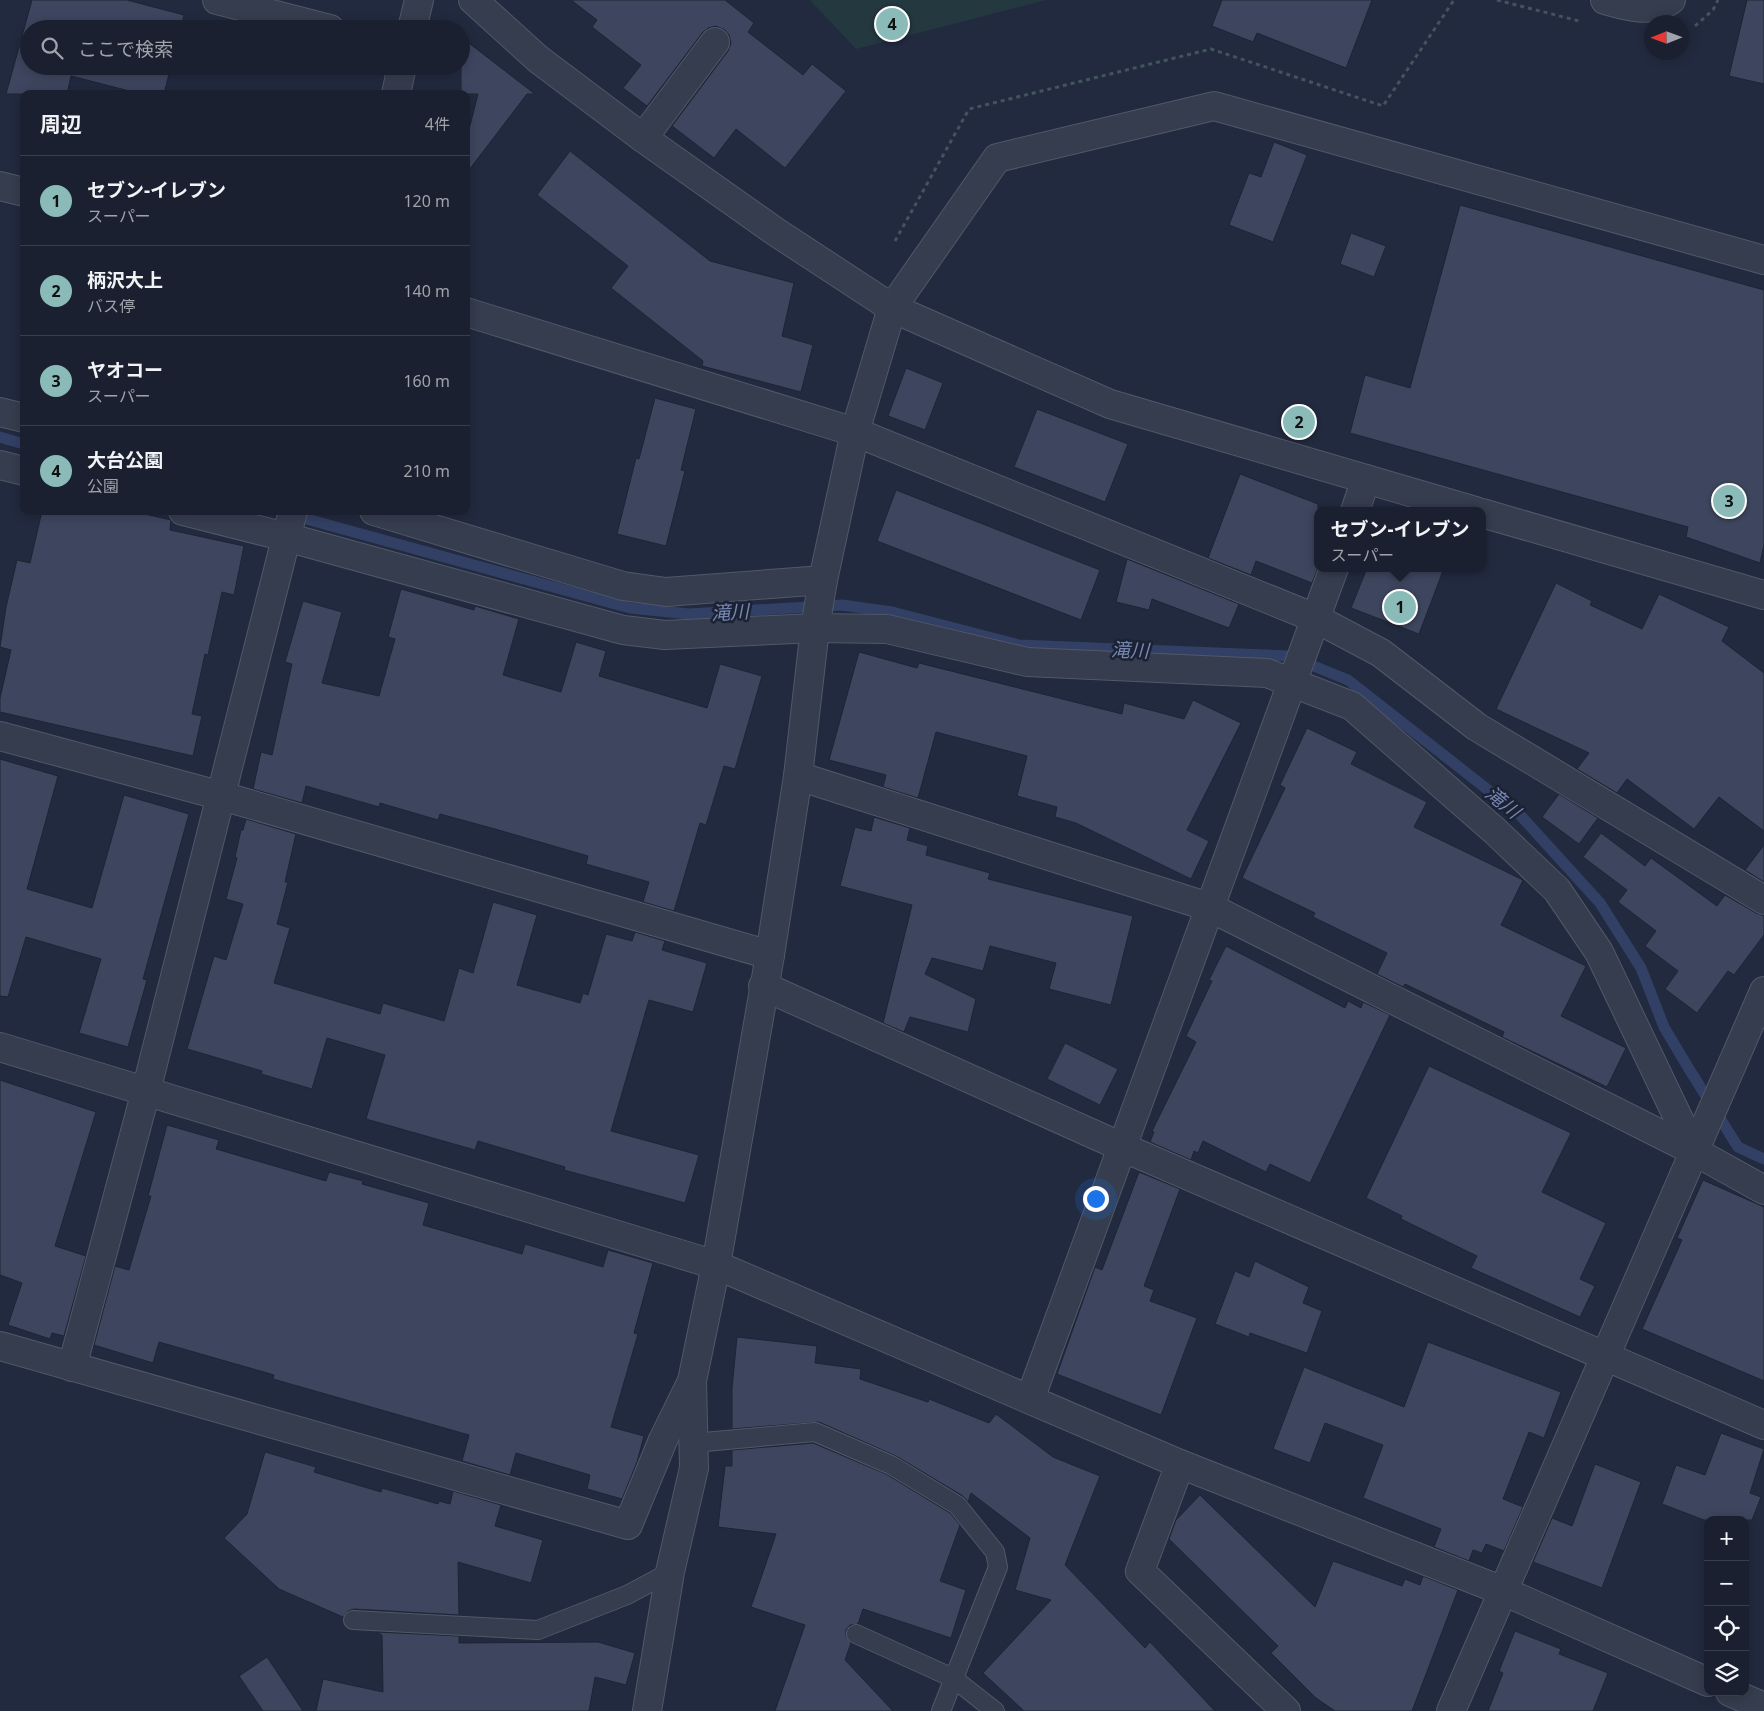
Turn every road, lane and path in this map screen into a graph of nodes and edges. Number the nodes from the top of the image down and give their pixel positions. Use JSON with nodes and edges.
{"nodes":[{"id":1,"x":217,"y":0,"type":"edge"},
{"id":2,"x":419,"y":0,"type":"edge"},
{"id":3,"x":473,"y":0,"type":"edge"},
{"id":4,"x":1497,"y":0,"type":"edge"},
{"id":5,"x":1605,"y":0,"type":"edge"},
{"id":6,"x":1671,"y":0,"type":"edge"},
{"id":7,"x":1718,"y":0,"type":"edge"},
{"id":8,"x":295,"y":20,"type":"edge"},
{"id":9,"x":414,"y":20,"type":"edge"},
{"id":10,"x":1583,"y":23,"type":"dead end"},
{"id":11,"x":1694,"y":27,"type":"dead end"},
{"id":12,"x":715,"y":42,"type":"dead end"},
{"id":13,"x":400,"y":75,"type":"edge"},
{"id":14,"x":397,"y":90,"type":"edge"},
{"id":15,"x":642,"y":138,"type":"junction"},
{"id":16,"x":0,"y":186,"type":"edge"},
{"id":17,"x":20,"y":191,"type":"edge"},
{"id":18,"x":1764,"y":260,"type":"edge"},
{"id":19,"x":892,"y":308,"type":"junction"},
{"id":20,"x":470,"y":313,"type":"edge"},
{"id":21,"x":0,"y":412,"type":"edge"},
{"id":22,"x":20,"y":417,"type":"edge"},
{"id":23,"x":855,"y":432,"type":"junction"},
{"id":24,"x":0,"y":465,"type":"edge"},
{"id":25,"x":20,"y":470,"type":"edge"},
{"id":26,"x":1366,"y":479,"type":"junction"},
{"id":27,"x":1356,"y":507,"type":"edge"},
{"id":28,"x":1461,"y":507,"type":"edge"},
{"id":29,"x":1486,"y":514,"type":"edge"},
{"id":30,"x":198,"y":515,"type":"edge"},
{"id":31,"x":292,"y":515,"type":"edge"},
{"id":32,"x":387,"y":515,"type":"edge"},
{"id":33,"x":286,"y":538,"type":"junction"},
{"id":34,"x":1332,"y":572,"type":"edge"},
{"id":35,"x":823,"y":580,"type":"junction"},
{"id":36,"x":1764,"y":595,"type":"edge"},
{"id":37,"x":1315,"y":618,"type":"junction"},
{"id":38,"x":815,"y":628,"type":"junction"},
{"id":39,"x":1292,"y":683,"type":"junction"},
{"id":40,"x":0,"y":736,"type":"edge"},
{"id":41,"x":798,"y":776,"type":"junction"},
{"id":42,"x":222,"y":796,"type":"junction"},
{"id":43,"x":1764,"y":900,"type":"edge"},
{"id":44,"x":1209,"y":908,"type":"junction"},
{"id":45,"x":770,"y":955,"type":"junction"},
{"id":46,"x":764,"y":986,"type":"junction"},
{"id":47,"x":1764,"y":991,"type":"edge"},
{"id":48,"x":0,"y":1047,"type":"edge"},
{"id":49,"x":146,"y":1090,"type":"junction"},
{"id":50,"x":1122,"y":1147,"type":"junction"},
{"id":51,"x":1694,"y":1151,"type":"junction"},
{"id":52,"x":1764,"y":1190,"type":"edge"},
{"id":53,"x":716,"y":1265,"type":"junction"},
{"id":54,"x":0,"y":1346,"type":"edge"},
{"id":55,"x":1605,"y":1356,"type":"junction"},
{"id":56,"x":72,"y":1367,"type":"junction"},
{"id":57,"x":692,"y":1381,"type":"junction"},
{"id":58,"x":1030,"y":1399,"type":"junction"},
{"id":59,"x":1764,"y":1425,"type":"edge"},
{"id":60,"x":693,"y":1443,"type":"junction"},
{"id":61,"x":1180,"y":1464,"type":"junction"},
{"id":62,"x":670,"y":1572,"type":"junction"},
{"id":63,"x":1503,"y":1591,"type":"junction"},
{"id":64,"x":353,"y":1620,"type":"dead end"},
{"id":65,"x":856,"y":1634,"type":"dead end"},
{"id":66,"x":953,"y":1678,"type":"junction"},
{"id":67,"x":1704,"y":1680,"type":"edge"},
{"id":68,"x":1739,"y":1696,"type":"edge"},
{"id":69,"x":1764,"y":1707,"type":"edge"},
{"id":70,"x":647,"y":1711,"type":"edge"},
{"id":71,"x":941,"y":1711,"type":"edge"},
{"id":72,"x":995,"y":1711,"type":"edge"},
{"id":73,"x":1286,"y":1711,"type":"edge"},
{"id":74,"x":1451,"y":1711,"type":"edge"}],
"edges":[{"from":1,"to":8,"type":"street"},
{"from":2,"to":9,"type":"street"},
{"from":3,"to":15,"type":"street"},
{"from":4,"to":10,"type":"path"},
{"from":5,"to":6,"type":"street"},
{"from":7,"to":11,"type":"path"},
{"from":12,"to":15,"type":"street"},
{"from":13,"to":14,"type":"street"},
{"from":15,"to":19,"type":"street"},
{"from":16,"to":17,"type":"street"},
{"from":18,"to":19,"type":"street"},
{"from":19,"to":23,"type":"street"},
{"from":19,"to":26,"type":"street"},
{"from":20,"to":23,"type":"street"},
{"from":21,"to":22,"type":"street"},
{"from":23,"to":35,"type":"street"},
{"from":23,"to":37,"type":"street"},
{"from":24,"to":25,"type":"street"},
{"from":26,"to":27,"type":"street"},
{"from":26,"to":28,"type":"street"},
{"from":29,"to":36,"type":"street"},
{"from":30,"to":33,"type":"street"},
{"from":31,"to":33,"type":"street"},
{"from":32,"to":35,"type":"street"},
{"from":33,"to":38,"type":"street"},
{"from":33,"to":42,"type":"street"},
{"from":34,"to":37,"type":"street"},
{"from":35,"to":38,"type":"street"},
{"from":37,"to":39,"type":"street"},
{"from":37,"to":43,"type":"street"},
{"from":38,"to":39,"type":"street"},
{"from":38,"to":41,"type":"street"},
{"from":39,"to":44,"type":"street"},
{"from":39,"to":51,"type":"street"},
{"from":40,"to":42,"type":"street"},
{"from":41,"to":44,"type":"street"},
{"from":41,"to":45,"type":"street"},
{"from":42,"to":45,"type":"street"},
{"from":42,"to":49,"type":"street"},
{"from":44,"to":50,"type":"street"},
{"from":44,"to":51,"type":"street"},
{"from":45,"to":46,"type":"street"},
{"from":46,"to":50,"type":"street"},
{"from":46,"to":53,"type":"street"},
{"from":47,"to":51,"type":"street"},
{"from":48,"to":49,"type":"street"},
{"from":49,"to":53,"type":"street"},
{"from":49,"to":56,"type":"street"},
{"from":50,"to":55,"type":"street"},
{"from":50,"to":58,"type":"street"},
{"from":51,"to":52,"type":"street"},
{"from":51,"to":55,"type":"street"},
{"from":53,"to":57,"type":"street"},
{"from":53,"to":58,"type":"street"},
{"from":54,"to":56,"type":"street"},
{"from":55,"to":59,"type":"street"},
{"from":55,"to":63,"type":"street"},
{"from":56,"to":57,"type":"street"},
{"from":57,"to":60,"type":"street"},
{"from":58,"to":61,"type":"street"},
{"from":60,"to":62,"type":"street"},
{"from":60,"to":66,"type":"lane"},
{"from":61,"to":63,"type":"street"},
{"from":61,"to":73,"type":"street"},
{"from":62,"to":64,"type":"lane"},
{"from":62,"to":70,"type":"street"},
{"from":63,"to":67,"type":"street"},
{"from":63,"to":74,"type":"street"},
{"from":65,"to":66,"type":"lane"},
{"from":66,"to":71,"type":"lane"},
{"from":66,"to":72,"type":"lane"},
{"from":68,"to":69,"type":"street"}]}
